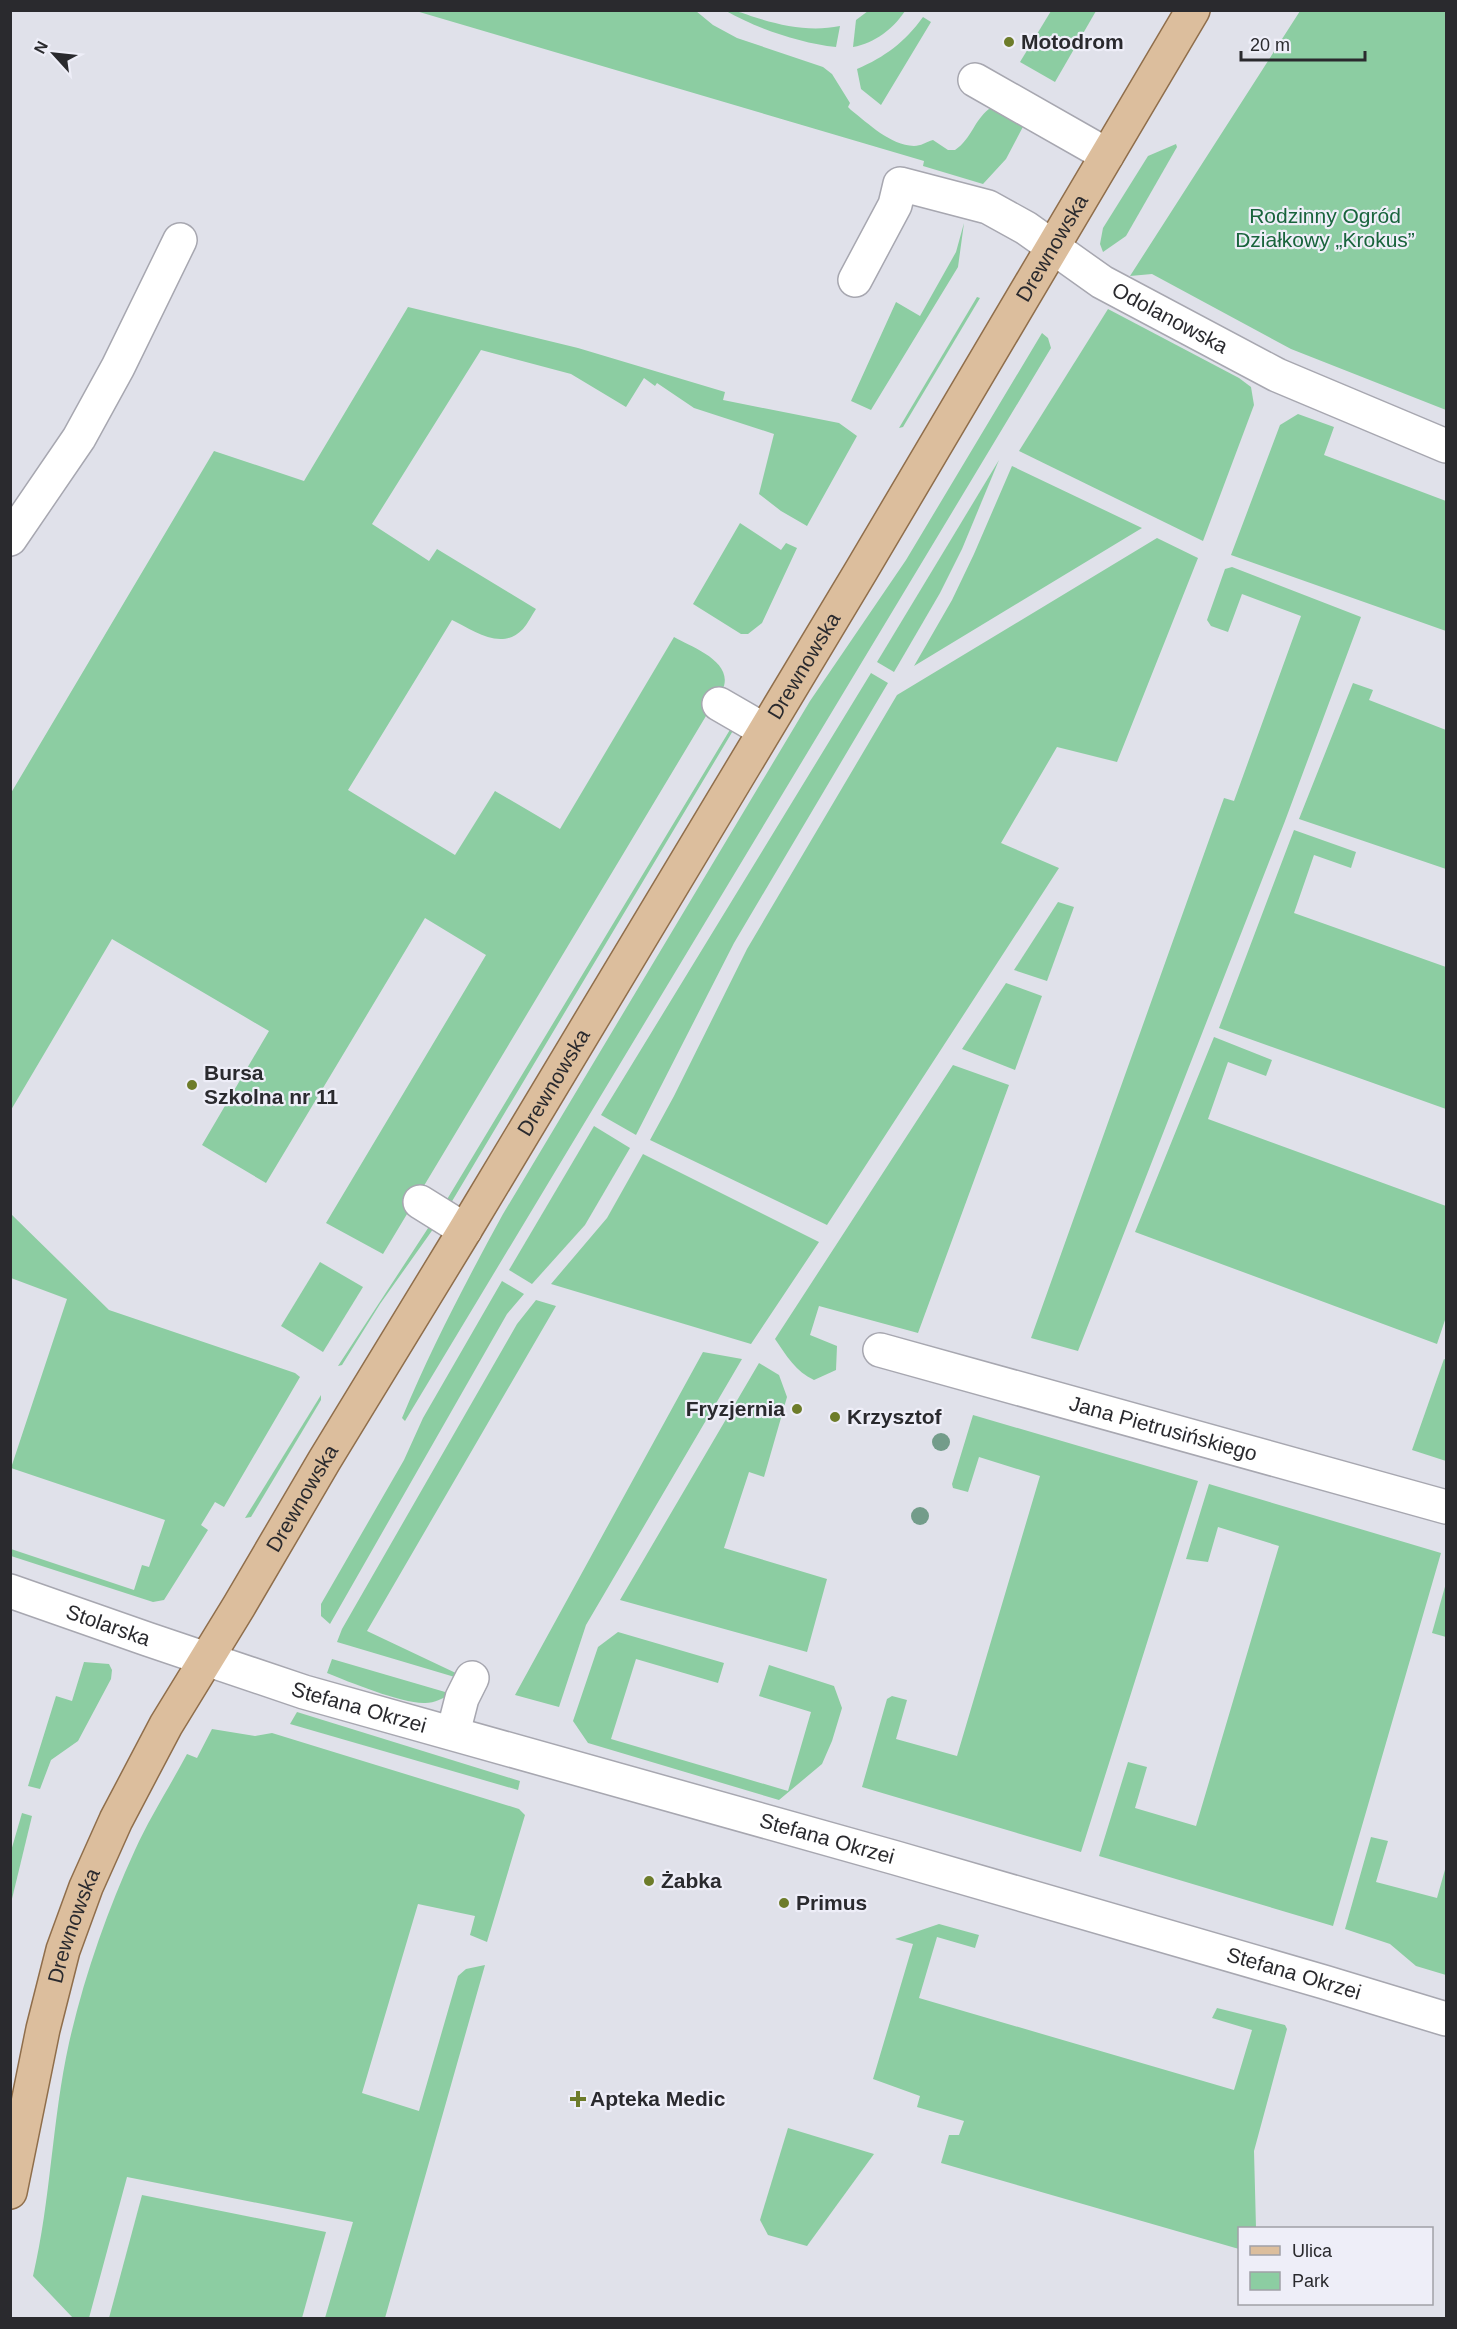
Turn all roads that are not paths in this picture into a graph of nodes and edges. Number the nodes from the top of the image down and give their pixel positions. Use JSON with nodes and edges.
{"nodes":[{"id":1,"x":1193,"y":10,"type":"edge"},
{"id":2,"x":975,"y":80,"type":"dead end"},
{"id":3,"x":1107,"y":155,"type":"junction"},
{"id":4,"x":180,"y":240,"type":"dead end"},
{"id":5,"x":1052,"y":246,"type":"junction"},
{"id":6,"x":855,"y":280,"type":"dead end"},
{"id":7,"x":1446,"y":446,"type":"edge"},
{"id":8,"x":10,"y":538,"type":"edge"},
{"id":9,"x":719,"y":704,"type":"dead end"},
{"id":10,"x":764,"y":730,"type":"junction"},
{"id":11,"x":420,"y":1202,"type":"dead end"},
{"id":12,"x":465,"y":1230,"type":"junction"},
{"id":13,"x":880,"y":1350,"type":"dead end"},
{"id":14,"x":1446,"y":1507,"type":"edge"},
{"id":15,"x":10,"y":1591,"type":"edge"},
{"id":16,"x":206,"y":1659,"type":"junction"},
{"id":17,"x":472,"y":1678,"type":"dead end"},
{"id":18,"x":453,"y":1733,"type":"junction"},
{"id":19,"x":1446,"y":2019,"type":"edge"},
{"id":20,"x":15,"y":2154,"type":"edge"},
{"id":21,"x":10,"y":2192,"type":"edge"}],
"edges":[{"from":1,"to":3,"type":"main road","name":"Drewnowska"},
{"from":2,"to":3,"type":"street"},
{"from":3,"to":5,"type":"main road","name":"Drewnowska"},
{"from":4,"to":8,"type":"street"},
{"from":5,"to":6,"type":"street","name":"Odolanowska"},
{"from":5,"to":7,"type":"street","name":"Odolanowska"},
{"from":5,"to":10,"type":"main road","name":"Drewnowska"},
{"from":9,"to":10,"type":"street"},
{"from":10,"to":12,"type":"main road","name":"Drewnowska"},
{"from":11,"to":12,"type":"street"},
{"from":12,"to":16,"type":"main road","name":"Drewnowska"},
{"from":13,"to":14,"type":"street","name":"Jana Pietrusińskiego"},
{"from":15,"to":16,"type":"street","name":"Stolarska"},
{"from":16,"to":18,"type":"street","name":"Stefana Okrzei"},
{"from":16,"to":20,"type":"main road","name":"Drewnowska"},
{"from":17,"to":18,"type":"street"},
{"from":18,"to":19,"type":"street","name":"Stefana Okrzei"},
{"from":20,"to":21,"type":"main road","name":"Drewnowska"}]}
